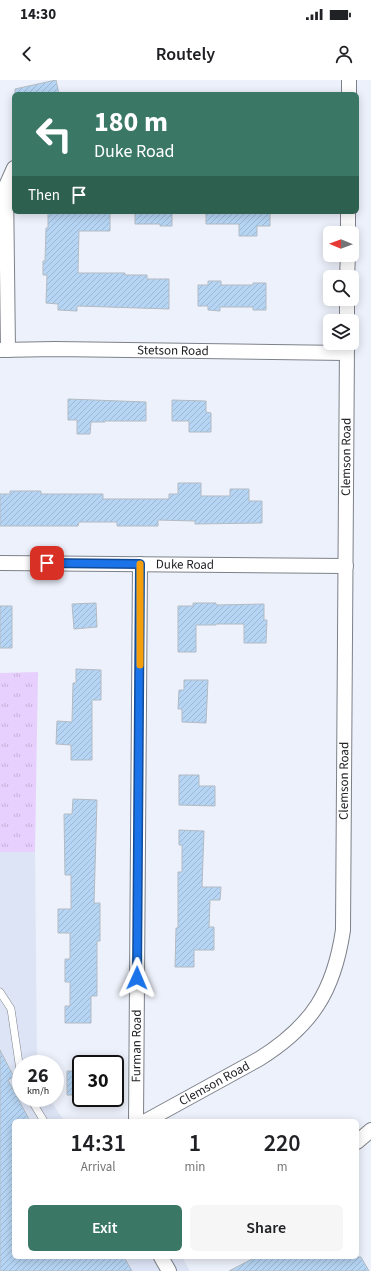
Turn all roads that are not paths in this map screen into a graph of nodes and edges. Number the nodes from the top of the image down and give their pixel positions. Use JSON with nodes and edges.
{"nodes":[{"id":1,"x":349,"y":80,"type":"edge"},
{"id":2,"x":349,"y":92,"type":"edge"},
{"id":3,"x":12,"y":172,"type":"edge"},
{"id":4,"x":348,"y":214,"type":"edge"},
{"id":5,"x":348,"y":226,"type":"edge"},
{"id":6,"x":323,"y":348,"type":"edge"},
{"id":7,"x":4,"y":350,"type":"edge"},
{"id":8,"x":346,"y":350,"type":"edge"},
{"id":9,"x":0,"y":563,"type":"edge"},
{"id":10,"x":140,"y":564,"type":"junction"},
{"id":11,"x":346,"y":566,"type":"junction"},
{"id":12,"x":0,"y":992,"type":"edge"},
{"id":13,"x":17,"y":1055,"type":"edge"},
{"id":14,"x":35,"y":1107,"type":"edge"},
{"id":15,"x":43,"y":1119,"type":"edge"},
{"id":16,"x":136,"y":1119,"type":"edge"},
{"id":17,"x":150,"y":1119,"type":"edge"},
{"id":18,"x":371,"y":1130,"type":"edge"},
{"id":19,"x":359,"y":1140,"type":"edge"},
{"id":20,"x":162,"y":1259,"type":"edge"},
{"id":21,"x":169,"y":1271,"type":"edge"}],
"edges":[{"from":1,"to":2,"type":"street"},
{"from":3,"to":7,"type":"street"},
{"from":4,"to":5,"type":"street"},
{"from":6,"to":7,"type":"street","name":"Stetson Road"},
{"from":8,"to":11,"type":"street","name":"Clemson Road"},
{"from":9,"to":10,"type":"street","name":"Duke Road"},
{"from":10,"to":11,"type":"street","name":"Duke Road"},
{"from":10,"to":16,"type":"street","name":"Furman Road"},
{"from":11,"to":17,"type":"street","name":"Clemson Road"},
{"from":12,"to":13,"type":"lane"},
{"from":14,"to":15,"type":"lane"},
{"from":18,"to":19,"type":"street"},
{"from":20,"to":21,"type":"street"}]}
